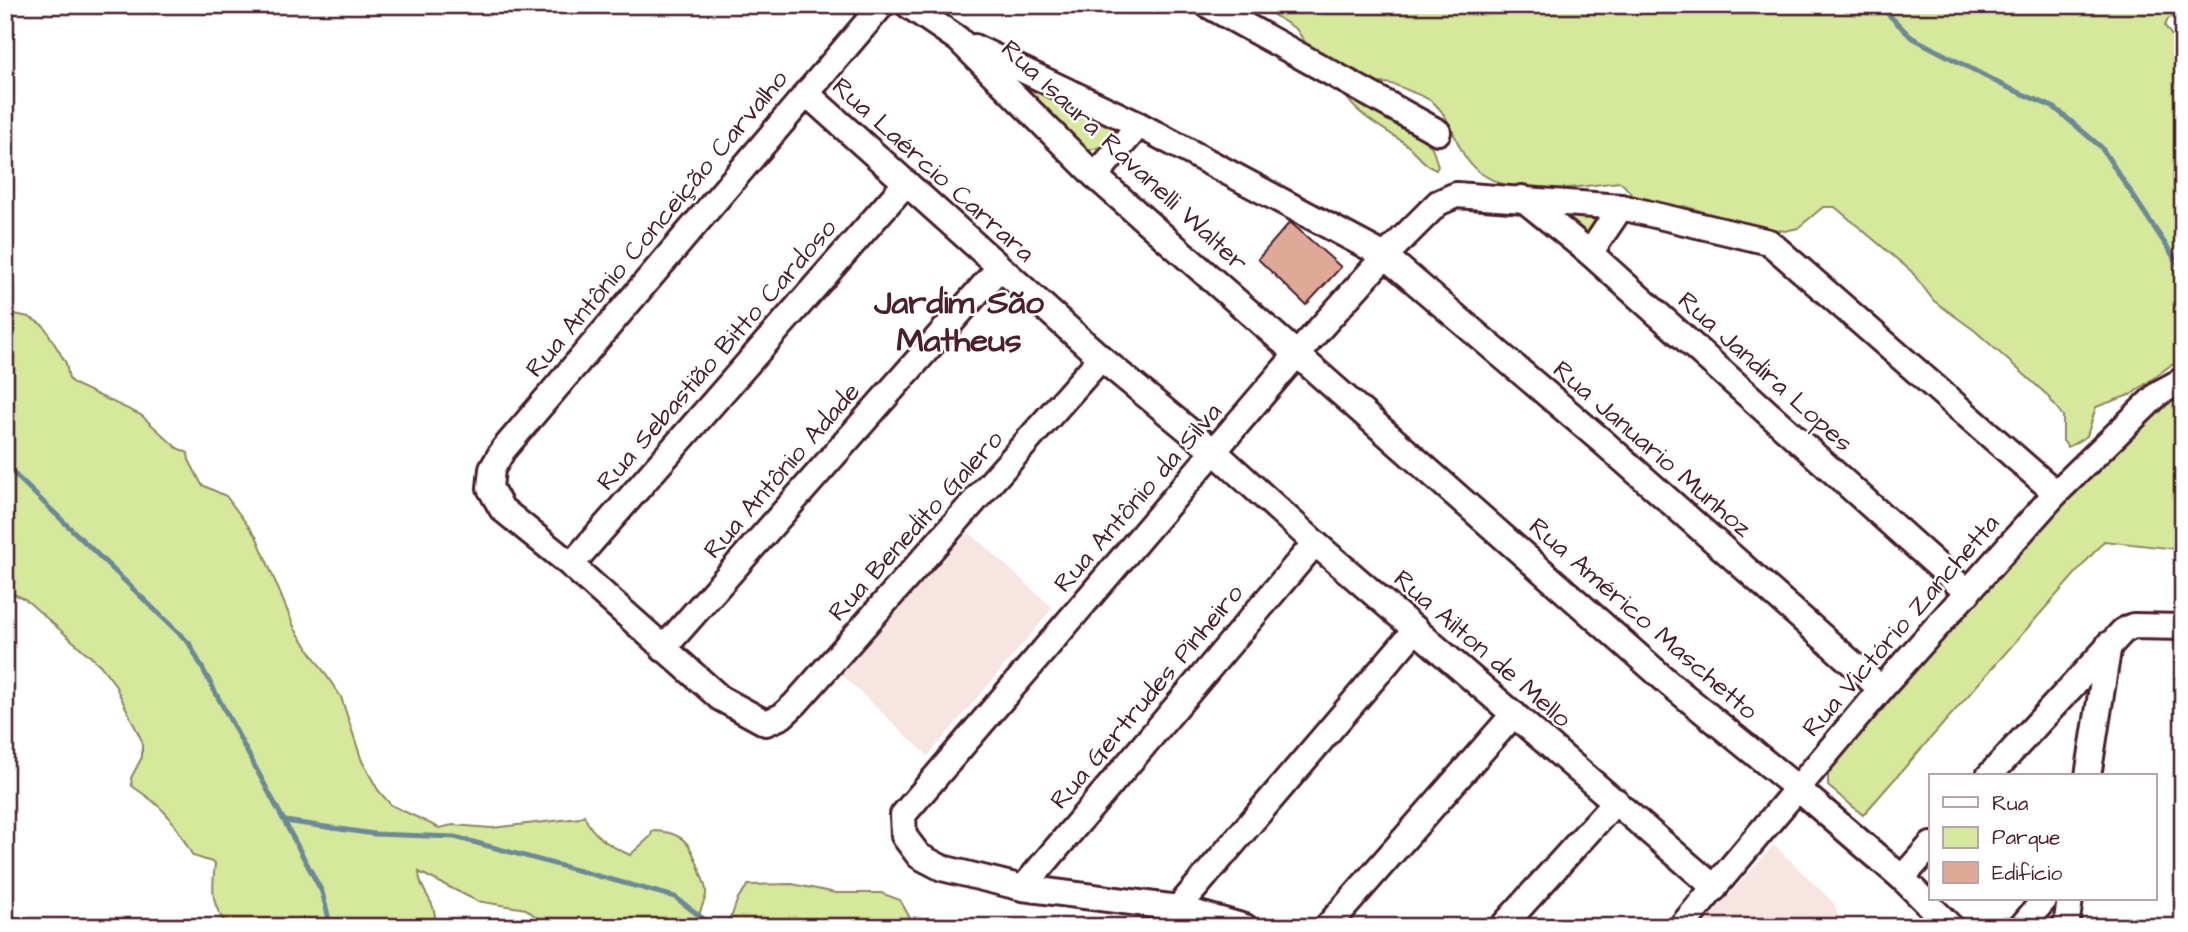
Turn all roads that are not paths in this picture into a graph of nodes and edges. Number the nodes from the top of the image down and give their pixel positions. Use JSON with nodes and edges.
{"nodes":[{"id":1,"x":882,"y":5,"type":"edge"},
{"id":2,"x":908,"y":5,"type":"edge"},
{"id":3,"x":1208,"y":5,"type":"edge"},
{"id":4,"x":958,"y":39,"type":"junction"},
{"id":5,"x":806,"y":93,"type":"junction"},
{"id":6,"x":1139,"y":125,"type":"junction"},
{"id":7,"x":1438,"y":132,"type":"dead end"},
{"id":8,"x":1095,"y":176,"type":"junction"},
{"id":9,"x":906,"y":183,"type":"junction"},
{"id":10,"x":1522,"y":198,"type":"junction"},
{"id":11,"x":1621,"y":207,"type":"junction"},
{"id":12,"x":1591,"y":253,"type":"junction"},
{"id":13,"x":1385,"y":256,"type":"junction"},
{"id":14,"x":999,"y":268,"type":"junction"},
{"id":15,"x":1298,"y":353,"type":"junction"},
{"id":16,"x":1101,"y":358,"type":"junction"},
{"id":17,"x":2183,"y":380,"type":"edge"},
{"id":18,"x":1215,"y":452,"type":"junction"},
{"id":19,"x":2056,"y":493,"type":"junction"},
{"id":20,"x":1315,"y":543,"type":"junction"},
{"id":21,"x":571,"y":565,"type":"junction"},
{"id":22,"x":1968,"y":593,"type":"junction"},
{"id":23,"x":2183,"y":627,"type":"edge"},
{"id":24,"x":1416,"y":629,"type":"junction"},
{"id":25,"x":2109,"y":644,"type":"junction"},
{"id":26,"x":663,"y":649,"type":"junction"},
{"id":27,"x":1881,"y":689,"type":"junction"},
{"id":28,"x":1514,"y":714,"type":"junction"},
{"id":29,"x":1991,"y":774,"type":"edge"},
{"id":30,"x":2088,"y":774,"type":"edge"},
{"id":31,"x":1797,"y":788,"type":"junction"},
{"id":32,"x":1616,"y":801,"type":"junction"},
{"id":33,"x":1929,"y":847,"type":"edge"},
{"id":34,"x":1902,"y":878,"type":"junction"},
{"id":35,"x":1023,"y":888,"type":"junction"},
{"id":36,"x":1714,"y":888,"type":"junction"},
{"id":37,"x":2044,"y":900,"type":"edge"},
{"id":38,"x":2070,"y":900,"type":"edge"},
{"id":39,"x":1178,"y":908,"type":"junction"},
{"id":40,"x":1944,"y":925,"type":"edge"},
{"id":41,"x":1245,"y":927,"type":"edge"},
{"id":42,"x":1327,"y":927,"type":"edge"},
{"id":43,"x":1502,"y":927,"type":"edge"},
{"id":44,"x":1681,"y":927,"type":"edge"},
{"id":45,"x":2021,"y":927,"type":"edge"},
{"id":46,"x":2066,"y":927,"type":"edge"}],
"edges":[{"from":1,"to":5,"type":"street","name":"Rua Antônio Conceição Carvalho"},
{"from":2,"to":4,"type":"street","name":"Rua Isaura Ravanelli Walter"},
{"from":3,"to":7,"type":"street"},
{"from":4,"to":6,"type":"street","name":"Rua Januario Munhoz"},
{"from":4,"to":8,"type":"street","name":"Rua Isaura Ravanelli Walter"},
{"from":5,"to":9,"type":"street","name":"Rua Laércio Carrara"},
{"from":5,"to":21,"type":"street","name":"Rua Antônio Conceição Carvalho"},
{"from":6,"to":8,"type":"street"},
{"from":6,"to":13,"type":"street","name":"Rua Januario Munhoz"},
{"from":8,"to":15,"type":"street","name":"Rua Isaura Ravanelli Walter"},
{"from":9,"to":14,"type":"street","name":"Rua Laércio Carrara"},
{"from":9,"to":21,"type":"street","name":"Rua Sebastião Bitto Cardoso"},
{"from":10,"to":11,"type":"street"},
{"from":10,"to":12,"type":"street","name":"Rua Jandira Lopes"},
{"from":10,"to":13,"type":"street","name":"Rua Antônio da Silva"},
{"from":11,"to":12,"type":"street"},
{"from":11,"to":19,"type":"street"},
{"from":12,"to":22,"type":"street","name":"Rua Jandira Lopes"},
{"from":13,"to":15,"type":"street","name":"Rua Antônio da Silva"},
{"from":13,"to":27,"type":"street","name":"Rua Januario Munhoz"},
{"from":14,"to":16,"type":"street","name":"Rua Laércio Carrara"},
{"from":14,"to":26,"type":"street","name":"Rua Antônio Adade"},
{"from":15,"to":18,"type":"street","name":"Rua Antônio da Silva"},
{"from":15,"to":31,"type":"street","name":"Rua Américo Maschetto"},
{"from":16,"to":18,"type":"street","name":"Rua Laércio Carrara"},
{"from":16,"to":26,"type":"street","name":"Rua Benedito Galero"},
{"from":17,"to":19,"type":"street","name":"Rua Victório Zanchetta"},
{"from":18,"to":20,"type":"street","name":"Rua Ailton de Mello"},
{"from":18,"to":35,"type":"street","name":"Rua Antônio da Silva"},
{"from":19,"to":22,"type":"street","name":"Rua Victório Zanchetta"},
{"from":20,"to":24,"type":"street","name":"Rua Ailton de Mello"},
{"from":20,"to":35,"type":"street","name":"Rua Gertrudes Pinheiro"},
{"from":21,"to":26,"type":"street"},
{"from":22,"to":27,"type":"street","name":"Rua Victório Zanchetta"},
{"from":23,"to":25,"type":"street"},
{"from":24,"to":28,"type":"street","name":"Rua Ailton de Mello"},
{"from":24,"to":39,"type":"street"},
{"from":25,"to":29,"type":"street"},
{"from":25,"to":30,"type":"street"},
{"from":27,"to":31,"type":"street","name":"Rua Victório Zanchetta"},
{"from":28,"to":32,"type":"street","name":"Rua Ailton de Mello"},
{"from":28,"to":42,"type":"street"},
{"from":31,"to":34,"type":"street","name":"Rua Américo Maschetto"},
{"from":31,"to":36,"type":"street","name":"Rua Victório Zanchetta"},
{"from":32,"to":36,"type":"street","name":"Rua Ailton de Mello"},
{"from":32,"to":43,"type":"street"},
{"from":33,"to":34,"type":"street"},
{"from":34,"to":40,"type":"street","name":"Rua Américo Maschetto"},
{"from":35,"to":39,"type":"street"},
{"from":36,"to":44,"type":"street","name":"Rua Victório Zanchetta"},
{"from":37,"to":45,"type":"street"},
{"from":38,"to":46,"type":"street"},
{"from":39,"to":41,"type":"street"}]}
